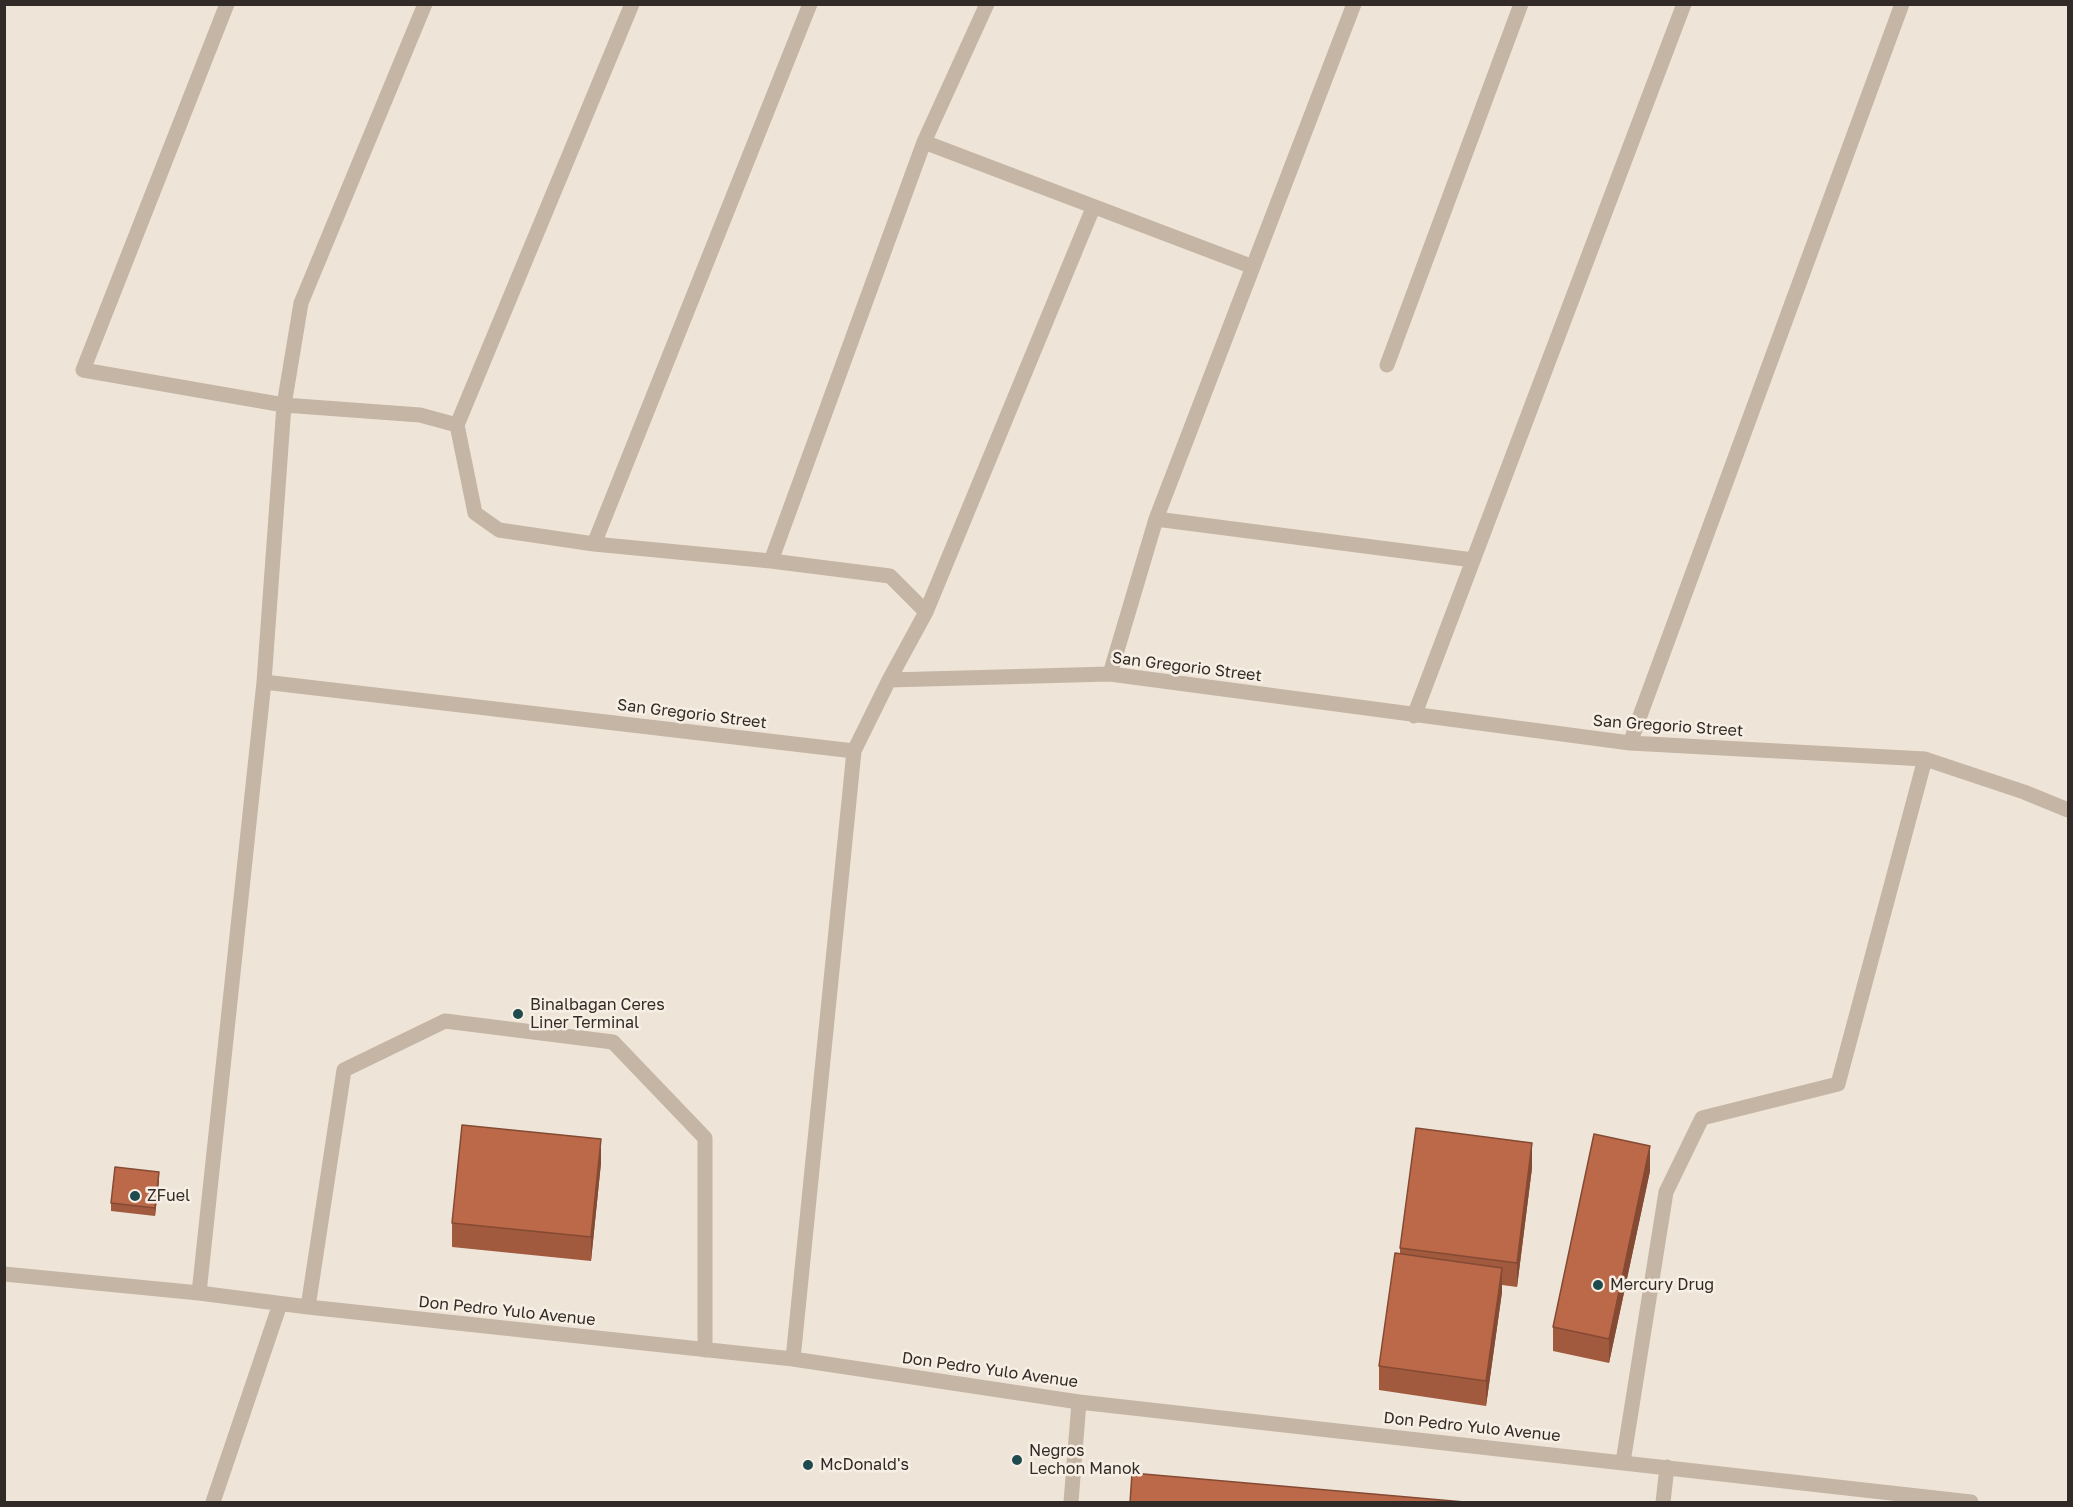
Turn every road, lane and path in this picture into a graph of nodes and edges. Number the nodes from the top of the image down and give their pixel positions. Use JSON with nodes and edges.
{"nodes":[{"id":1,"x":227,"y":4,"type":"edge"},
{"id":2,"x":425,"y":4,"type":"edge"},
{"id":3,"x":632,"y":4,"type":"edge"},
{"id":4,"x":810,"y":4,"type":"edge"},
{"id":5,"x":987,"y":4,"type":"edge"},
{"id":6,"x":1354,"y":4,"type":"edge"},
{"id":7,"x":1521,"y":4,"type":"edge"},
{"id":8,"x":1684,"y":4,"type":"edge"},
{"id":9,"x":1902,"y":4,"type":"edge"},
{"id":10,"x":924,"y":142,"type":"junction"},
{"id":11,"x":1093,"y":208,"type":"junction"},
{"id":12,"x":1253,"y":267,"type":"junction"},
{"id":13,"x":1387,"y":365,"type":"dead end"},
{"id":14,"x":285,"y":405,"type":"junction"},
{"id":15,"x":458,"y":425,"type":"junction"},
{"id":16,"x":1156,"y":519,"type":"junction"},
{"id":17,"x":594,"y":544,"type":"junction"},
{"id":18,"x":1473,"y":560,"type":"junction"},
{"id":19,"x":771,"y":561,"type":"junction"},
{"id":20,"x":926,"y":612,"type":"junction"},
{"id":21,"x":1110,"y":674,"type":"junction"},
{"id":22,"x":889,"y":680,"type":"junction"},
{"id":23,"x":264,"y":682,"type":"junction"},
{"id":24,"x":1414,"y":716,"type":"junction"},
{"id":25,"x":1630,"y":744,"type":"junction"},
{"id":26,"x":854,"y":751,"type":"junction"},
{"id":27,"x":1924,"y":759,"type":"junction"},
{"id":28,"x":2068,"y":810,"type":"edge"},
{"id":29,"x":4,"y":1274,"type":"edge"},
{"id":30,"x":199,"y":1293,"type":"junction"},
{"id":31,"x":280,"y":1304,"type":"junction"},
{"id":32,"x":308,"y":1307,"type":"junction"},
{"id":33,"x":705,"y":1350,"type":"junction"},
{"id":34,"x":793,"y":1359,"type":"junction"},
{"id":35,"x":1079,"y":1402,"type":"junction"},
{"id":36,"x":1623,"y":1462,"type":"junction"},
{"id":37,"x":1667,"y":1467,"type":"junction"},
{"id":38,"x":213,"y":1503,"type":"edge"},
{"id":39,"x":1071,"y":1503,"type":"edge"},
{"id":40,"x":1663,"y":1503,"type":"edge"},
{"id":41,"x":1971,"y":1503,"type":"edge"}],
"edges":[{"from":1,"to":14,"type":"street"},
{"from":2,"to":14,"type":"street"},
{"from":3,"to":15,"type":"street"},
{"from":4,"to":17,"type":"street"},
{"from":5,"to":10,"type":"street"},
{"from":6,"to":12,"type":"street"},
{"from":7,"to":13,"type":"street"},
{"from":8,"to":18,"type":"street"},
{"from":9,"to":25,"type":"street"},
{"from":10,"to":11,"type":"street"},
{"from":10,"to":19,"type":"street"},
{"from":11,"to":12,"type":"street"},
{"from":11,"to":20,"type":"street"},
{"from":12,"to":16,"type":"street"},
{"from":14,"to":15,"type":"street"},
{"from":14,"to":23,"type":"street"},
{"from":15,"to":17,"type":"street"},
{"from":16,"to":18,"type":"street"},
{"from":16,"to":21,"type":"street"},
{"from":17,"to":19,"type":"street"},
{"from":18,"to":24,"type":"street"},
{"from":19,"to":20,"type":"street"},
{"from":20,"to":22,"type":"street"},
{"from":21,"to":22,"type":"street","name":"San Gregorio Street"},
{"from":21,"to":24,"type":"street","name":"San Gregorio Street"},
{"from":22,"to":26,"type":"street"},
{"from":23,"to":26,"type":"street","name":"San Gregorio Street"},
{"from":23,"to":30,"type":"street"},
{"from":24,"to":25,"type":"street","name":"San Gregorio Street"},
{"from":25,"to":27,"type":"street","name":"San Gregorio Street"},
{"from":26,"to":34,"type":"street"},
{"from":27,"to":28,"type":"street","name":"San Gregorio Street"},
{"from":27,"to":36,"type":"street"},
{"from":29,"to":30,"type":"street","name":"Don Pedro Yulo Avenue"},
{"from":30,"to":31,"type":"street","name":"Don Pedro Yulo Avenue"},
{"from":31,"to":32,"type":"street","name":"Don Pedro Yulo Avenue"},
{"from":31,"to":38,"type":"street"},
{"from":32,"to":33,"type":"street","name":"Don Pedro Yulo Avenue"},
{"from":32,"to":33,"type":"street"},
{"from":33,"to":34,"type":"street","name":"Don Pedro Yulo Avenue"},
{"from":34,"to":35,"type":"street","name":"Don Pedro Yulo Avenue"},
{"from":35,"to":36,"type":"street","name":"Don Pedro Yulo Avenue"},
{"from":35,"to":39,"type":"street"},
{"from":36,"to":37,"type":"street","name":"Don Pedro Yulo Avenue"},
{"from":37,"to":40,"type":"street"},
{"from":37,"to":41,"type":"street","name":"Don Pedro Yulo Avenue"}]}
